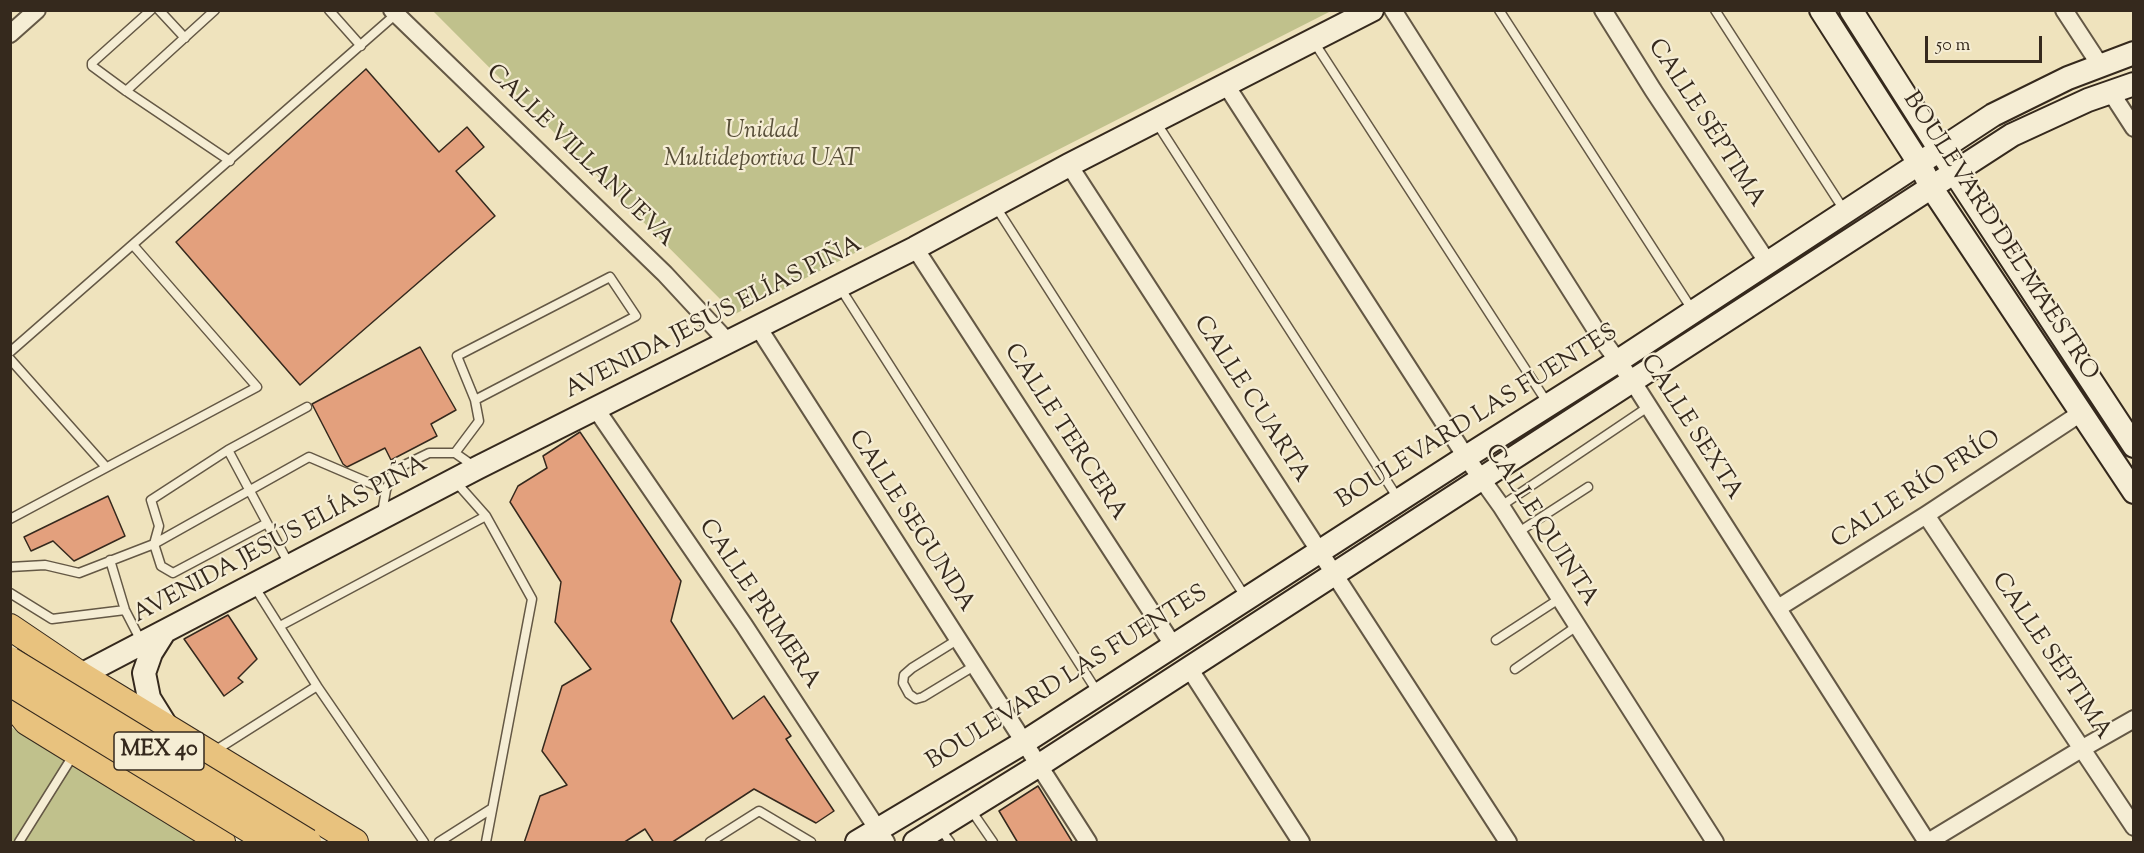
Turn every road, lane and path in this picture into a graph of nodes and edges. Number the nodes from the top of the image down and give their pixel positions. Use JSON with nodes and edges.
{"nodes":[{"id":1,"x":37,"y":10,"type":"edge"},
{"id":2,"x":151,"y":10,"type":"edge"},
{"id":3,"x":159,"y":10,"type":"edge"},
{"id":4,"x":215,"y":10,"type":"edge"},
{"id":5,"x":329,"y":10,"type":"edge"},
{"id":6,"x":1372,"y":10,"type":"edge"},
{"id":7,"x":1394,"y":10,"type":"edge"},
{"id":8,"x":1499,"y":10,"type":"edge"},
{"id":9,"x":1603,"y":10,"type":"edge"},
{"id":10,"x":1716,"y":10,"type":"edge"},
{"id":11,"x":1821,"y":10,"type":"edge"},
{"id":12,"x":1851,"y":10,"type":"edge"},
{"id":13,"x":2064,"y":10,"type":"edge"},
{"id":14,"x":394,"y":12,"type":"edge"},
{"id":15,"x":10,"y":34,"type":"edge"},
{"id":16,"x":184,"y":38,"type":"junction"},
{"id":17,"x":1313,"y":41,"type":"junction"},
{"id":18,"x":361,"y":46,"type":"junction"},
{"id":19,"x":2133,"y":53,"type":"edge"},
{"id":20,"x":2100,"y":65,"type":"junction"},
{"id":21,"x":2133,"y":84,"type":"edge"},
{"id":22,"x":1226,"y":85,"type":"junction"},
{"id":23,"x":126,"y":91,"type":"junction"},
{"id":24,"x":2110,"y":92,"type":"junction"},
{"id":25,"x":1155,"y":121,"type":"junction"},
{"id":26,"x":2133,"y":128,"type":"edge"},
{"id":27,"x":1941,"y":149,"type":"junction"},
{"id":28,"x":230,"y":161,"type":"junction"},
{"id":29,"x":1919,"y":163,"type":"junction"},
{"id":30,"x":1069,"y":165,"type":"junction"},
{"id":31,"x":1954,"y":172,"type":"junction"},
{"id":32,"x":1931,"y":187,"type":"junction"},
{"id":33,"x":995,"y":204,"type":"junction"},
{"id":34,"x":1846,"y":213,"type":"junction"},
{"id":35,"x":133,"y":245,"type":"junction"},
{"id":36,"x":915,"y":248,"type":"junction"},
{"id":37,"x":1768,"y":263,"type":"junction"},
{"id":38,"x":838,"y":286,"type":"junction"},
{"id":39,"x":1693,"y":312,"type":"junction"},
{"id":40,"x":758,"y":327,"type":"junction"},
{"id":41,"x":728,"y":342,"type":"junction"},
{"id":42,"x":10,"y":352,"type":"edge"},
{"id":43,"x":10,"y":359,"type":"edge"},
{"id":44,"x":1618,"y":361,"type":"junction"},
{"id":45,"x":1633,"y":382,"type":"junction"},
{"id":46,"x":475,"y":400,"type":"junction"},
{"id":47,"x":1549,"y":404,"type":"junction"},
{"id":48,"x":307,"y":407,"type":"dead end"},
{"id":49,"x":1648,"y":407,"type":"junction"},
{"id":50,"x":596,"y":409,"type":"junction"},
{"id":51,"x":2081,"y":413,"type":"junction"},
{"id":52,"x":2133,"y":446,"type":"edge"},
{"id":53,"x":228,"y":450,"type":"junction"},
{"id":54,"x":455,"y":453,"type":"junction"},
{"id":55,"x":1466,"y":457,"type":"junction"},
{"id":56,"x":106,"y":468,"type":"junction"},
{"id":57,"x":477,"y":468,"type":"junction"},
{"id":58,"x":454,"y":480,"type":"junction"},
{"id":59,"x":1482,"y":480,"type":"junction"},
{"id":60,"x":1588,"y":487,"type":"dead end"},
{"id":61,"x":386,"y":490,"type":"junction"},
{"id":62,"x":250,"y":491,"type":"junction"},
{"id":63,"x":2133,"y":492,"type":"edge"},
{"id":64,"x":1399,"y":500,"type":"junction"},
{"id":65,"x":1501,"y":506,"type":"junction"},
{"id":66,"x":1926,"y":515,"type":"junction"},
{"id":67,"x":486,"y":516,"type":"junction"},
{"id":68,"x":10,"y":519,"type":"edge"},
{"id":69,"x":382,"y":519,"type":"junction"},
{"id":70,"x":267,"y":523,"type":"junction"},
{"id":71,"x":1517,"y":533,"type":"junction"},
{"id":72,"x":154,"y":544,"type":"junction"},
{"id":73,"x":1319,"y":551,"type":"junction"},
{"id":74,"x":110,"y":561,"type":"junction"},
{"id":75,"x":290,"y":566,"type":"junction"},
{"id":76,"x":10,"y":567,"type":"edge"},
{"id":77,"x":1335,"y":575,"type":"junction"},
{"id":78,"x":254,"y":585,"type":"junction"},
{"id":79,"x":10,"y":593,"type":"edge"},
{"id":80,"x":1247,"y":598,"type":"junction"},
{"id":81,"x":1559,"y":598,"type":"junction"},
{"id":82,"x":1778,"y":608,"type":"junction"},
{"id":83,"x":125,"y":610,"type":"junction"},
{"id":84,"x":280,"y":626,"type":"junction"},
{"id":85,"x":1577,"y":626,"type":"junction"},
{"id":86,"x":10,"y":627,"type":"edge"},
{"id":87,"x":163,"y":634,"type":"junction"},
{"id":88,"x":957,"y":640,"type":"junction"},
{"id":89,"x":1496,"y":640,"type":"dead end"},
{"id":90,"x":143,"y":644,"type":"junction"},
{"id":91,"x":1173,"y":645,"type":"junction"},
{"id":92,"x":10,"y":660,"type":"edge"},
{"id":93,"x":974,"y":666,"type":"junction"},
{"id":94,"x":1188,"y":668,"type":"junction"},
{"id":95,"x":1515,"y":669,"type":"dead end"},
{"id":96,"x":81,"y":675,"type":"junction"},
{"id":97,"x":10,"y":683,"type":"edge"},
{"id":98,"x":317,"y":686,"type":"junction"},
{"id":99,"x":1098,"y":693,"type":"junction"},
{"id":100,"x":10,"y":700,"type":"edge"},
{"id":101,"x":2133,"y":719,"type":"edge"},
{"id":102,"x":19,"y":726,"type":"edge"},
{"id":103,"x":167,"y":727,"type":"junction"},
{"id":104,"x":1023,"y":743,"type":"junction"},
{"id":105,"x":2082,"y":748,"type":"junction"},
{"id":106,"x":76,"y":751,"type":"junction"},
{"id":107,"x":211,"y":753,"type":"junction"},
{"id":108,"x":1038,"y":766,"type":"junction"},
{"id":109,"x":491,"y":809,"type":"junction"},
{"id":110,"x":970,"y":809,"type":"junction"},
{"id":111,"x":2133,"y":827,"type":"edge"},
{"id":112,"x":945,"y":834,"type":"edge"},
{"id":113,"x":881,"y":836,"type":"edge"},
{"id":114,"x":808,"y":841,"type":"edge"},
{"id":115,"x":19,"y":843,"type":"edge"},
{"id":116,"x":222,"y":843,"type":"edge"},
{"id":117,"x":270,"y":843,"type":"edge"},
{"id":118,"x":308,"y":843,"type":"edge"},
{"id":119,"x":355,"y":843,"type":"edge"},
{"id":120,"x":424,"y":843,"type":"edge"},
{"id":121,"x":439,"y":843,"type":"edge"},
{"id":122,"x":486,"y":843,"type":"edge"},
{"id":123,"x":710,"y":843,"type":"edge"},
{"id":124,"x":793,"y":843,"type":"edge"},
{"id":125,"x":857,"y":843,"type":"edge"},
{"id":126,"x":915,"y":843,"type":"edge"},
{"id":127,"x":993,"y":843,"type":"edge"},
{"id":128,"x":1088,"y":843,"type":"edge"},
{"id":129,"x":1301,"y":843,"type":"edge"},
{"id":130,"x":1508,"y":843,"type":"edge"},
{"id":131,"x":1715,"y":843,"type":"edge"},
{"id":132,"x":1927,"y":843,"type":"edge"}],
"edges":[{"from":1,"to":15,"type":"street"},
{"from":2,"to":23,"type":"lane"},
{"from":3,"to":16,"type":"lane"},
{"from":4,"to":16,"type":"lane"},
{"from":5,"to":18,"type":"lane"},
{"from":6,"to":17,"type":"street","name":"AVENIDA JESÚS ELÍAS PIÑA"},
{"from":7,"to":44,"type":"street","name":"CALLE SEXTA"},
{"from":8,"to":39,"type":"lane"},
{"from":9,"to":37,"type":"street","name":"CALLE SÉPTIMA"},
{"from":10,"to":34,"type":"lane"},
{"from":11,"to":29,"type":"street","name":"BOULEVARD DEL MAESTRO"},
{"from":12,"to":27,"type":"street","name":"BOULEVARD DEL MAESTRO"},
{"from":13,"to":20,"type":"street"},
{"from":14,"to":18,"type":"lane"},
{"from":14,"to":41,"type":"street","name":"CALLE VILLANUEVA"},
{"from":16,"to":23,"type":"lane"},
{"from":17,"to":22,"type":"street","name":"AVENIDA JESÚS ELÍAS PIÑA"},
{"from":17,"to":47,"type":"lane"},
{"from":18,"to":28,"type":"lane"},
{"from":19,"to":20,"type":"street","name":"BOULEVARD LAS FUENTES"},
{"from":20,"to":27,"type":"street","name":"BOULEVARD LAS FUENTES"},
{"from":21,"to":24,"type":"street"},
{"from":22,"to":25,"type":"street","name":"AVENIDA JESÚS ELÍAS PIÑA"},
{"from":22,"to":55,"type":"street","name":"CALLE QUINTA"},
{"from":23,"to":28,"type":"lane"},
{"from":24,"to":26,"type":"street"},
{"from":24,"to":31,"type":"street"},
{"from":25,"to":30,"type":"street","name":"AVENIDA JESÚS ELÍAS PIÑA"},
{"from":25,"to":64,"type":"lane"},
{"from":27,"to":29,"type":"street","name":"BOULEVARD LAS FUENTES"},
{"from":27,"to":31,"type":"street","name":"BOULEVARD DEL MAESTRO"},
{"from":28,"to":35,"type":"lane"},
{"from":29,"to":32,"type":"street","name":"BOULEVARD DEL MAESTRO"},
{"from":29,"to":34,"type":"street","name":"BOULEVARD LAS FUENTES"},
{"from":30,"to":33,"type":"street","name":"AVENIDA JESÚS ELÍAS PIÑA"},
{"from":30,"to":73,"type":"street","name":"CALLE CUARTA"},
{"from":31,"to":32,"type":"street"},
{"from":31,"to":52,"type":"street","name":"BOULEVARD DEL MAESTRO"},
{"from":32,"to":45,"type":"street"},
{"from":32,"to":51,"type":"street","name":"BOULEVARD DEL MAESTRO"},
{"from":33,"to":36,"type":"street","name":"AVENIDA JESÚS ELÍAS PIÑA"},
{"from":33,"to":80,"type":"lane"},
{"from":34,"to":37,"type":"street","name":"BOULEVARD LAS FUENTES"},
{"from":35,"to":42,"type":"lane"},
{"from":35,"to":56,"type":"lane"},
{"from":36,"to":38,"type":"street","name":"AVENIDA JESÚS ELÍAS PIÑA"},
{"from":36,"to":91,"type":"street","name":"CALLE TERCERA"},
{"from":37,"to":39,"type":"street","name":"BOULEVARD LAS FUENTES"},
{"from":38,"to":40,"type":"street","name":"AVENIDA JESÚS ELÍAS PIÑA"},
{"from":38,"to":99,"type":"lane"},
{"from":39,"to":44,"type":"street","name":"BOULEVARD LAS FUENTES"},
{"from":40,"to":41,"type":"street","name":"AVENIDA JESÚS ELÍAS PIÑA"},
{"from":40,"to":88,"type":"street","name":"CALLE SEGUNDA"},
{"from":41,"to":50,"type":"street","name":"AVENIDA JESÚS ELÍAS PIÑA"},
{"from":43,"to":56,"type":"lane"},
{"from":44,"to":45,"type":"street","name":"CALLE SEXTA"},
{"from":44,"to":47,"type":"street","name":"BOULEVARD LAS FUENTES"},
{"from":45,"to":49,"type":"street","name":"CALLE SEXTA"},
{"from":45,"to":59,"type":"street"},
{"from":46,"to":46,"type":"lane"},
{"from":46,"to":54,"type":"lane"},
{"from":47,"to":55,"type":"street","name":"BOULEVARD LAS FUENTES"},
{"from":48,"to":53,"type":"lane"},
{"from":49,"to":65,"type":"lane"},
{"from":49,"to":82,"type":"street","name":"CALLE SEXTA"},
{"from":50,"to":57,"type":"street","name":"AVENIDA JESÚS ELÍAS PIÑA"},
{"from":50,"to":113,"type":"street","name":"CALLE PRIMERA"},
{"from":51,"to":63,"type":"street","name":"BOULEVARD DEL MAESTRO"},
{"from":51,"to":66,"type":"street","name":"CALLE RÍO FRÍO"},
{"from":53,"to":62,"type":"lane"},
{"from":53,"to":72,"type":"lane"},
{"from":54,"to":57,"type":"lane"},
{"from":54,"to":61,"type":"lane"},
{"from":55,"to":59,"type":"street","name":"CALLE QUINTA"},
{"from":55,"to":64,"type":"street","name":"BOULEVARD LAS FUENTES"},
{"from":56,"to":68,"type":"lane"},
{"from":57,"to":58,"type":"street","name":"AVENIDA JESÚS ELÍAS PIÑA"},
{"from":58,"to":67,"type":"lane"},
{"from":58,"to":69,"type":"street","name":"AVENIDA JESÚS ELÍAS PIÑA"},
{"from":59,"to":65,"type":"street","name":"CALLE QUINTA"},
{"from":59,"to":77,"type":"street"},
{"from":60,"to":71,"type":"lane"},
{"from":61,"to":62,"type":"lane"},
{"from":61,"to":69,"type":"lane"},
{"from":62,"to":70,"type":"lane"},
{"from":62,"to":72,"type":"lane"},
{"from":64,"to":73,"type":"street","name":"BOULEVARD LAS FUENTES"},
{"from":65,"to":71,"type":"street","name":"CALLE QUINTA"},
{"from":66,"to":82,"type":"street","name":"CALLE RÍO FRÍO"},
{"from":66,"to":105,"type":"street","name":"CALLE SÉPTIMA"},
{"from":67,"to":84,"type":"lane"},
{"from":67,"to":109,"type":"lane"},
{"from":69,"to":75,"type":"street","name":"AVENIDA JESÚS ELÍAS PIÑA"},
{"from":70,"to":72,"type":"lane"},
{"from":70,"to":75,"type":"lane"},
{"from":71,"to":81,"type":"street","name":"CALLE QUINTA"},
{"from":72,"to":74,"type":"lane"},
{"from":73,"to":77,"type":"street","name":"CALLE CUARTA"},
{"from":73,"to":80,"type":"street","name":"BOULEVARD LAS FUENTES"},
{"from":74,"to":76,"type":"lane"},
{"from":74,"to":83,"type":"lane"},
{"from":75,"to":78,"type":"street","name":"AVENIDA JESÚS ELÍAS PIÑA"},
{"from":77,"to":94,"type":"street"},
{"from":77,"to":130,"type":"street","name":"CALLE CUARTA"},
{"from":78,"to":84,"type":"lane"},
{"from":78,"to":87,"type":"street","name":"AVENIDA JESÚS ELÍAS PIÑA"},
{"from":79,"to":83,"type":"lane"},
{"from":80,"to":91,"type":"street","name":"BOULEVARD LAS FUENTES"},
{"from":81,"to":85,"type":"street","name":"CALLE QUINTA"},
{"from":81,"to":89,"type":"lane"},
{"from":82,"to":132,"type":"street","name":"CALLE SEXTA"},
{"from":83,"to":90,"type":"lane"},
{"from":84,"to":98,"type":"lane"},
{"from":85,"to":95,"type":"lane"},
{"from":85,"to":131,"type":"street","name":"CALLE QUINTA"},
{"from":86,"to":96,"type":"main road"},
{"from":87,"to":90,"type":"street","name":"AVENIDA JESÚS ELÍAS PIÑA"},
{"from":87,"to":103,"type":"street"},
{"from":88,"to":93,"type":"street","name":"CALLE SEGUNDA"},
{"from":88,"to":93,"type":"lane"},
{"from":90,"to":96,"type":"street","name":"AVENIDA JESÚS ELÍAS PIÑA"},
{"from":91,"to":99,"type":"street","name":"BOULEVARD LAS FUENTES"},
{"from":92,"to":118,"type":"main road","number":"MEX 40","bridge":true},
{"from":93,"to":104,"type":"street","name":"CALLE SEGUNDA"},
{"from":94,"to":108,"type":"street"},
{"from":94,"to":129,"type":"street"},
{"from":96,"to":102,"type":"street"},
{"from":96,"to":103,"type":"main road"},
{"from":97,"to":117,"type":"main road","number":"MEX 40","bridge":true},
{"from":98,"to":107,"type":"lane"},
{"from":98,"to":120,"type":"lane"},
{"from":99,"to":104,"type":"street","name":"BOULEVARD LAS FUENTES"},
{"from":100,"to":102,"type":"main road"},
{"from":101,"to":105,"type":"street"},
{"from":102,"to":106,"type":"main road"},
{"from":103,"to":107,"type":"main road"},
{"from":104,"to":108,"type":"street","name":"CALLE SEGUNDA"},
{"from":104,"to":113,"type":"street","name":"BOULEVARD LAS FUENTES"},
{"from":105,"to":111,"type":"street","name":"CALLE SÉPTIMA"},
{"from":105,"to":132,"type":"street"},
{"from":106,"to":115,"type":"lane"},
{"from":106,"to":116,"type":"main road"},
{"from":107,"to":119,"type":"main road"},
{"from":108,"to":110,"type":"street"},
{"from":108,"to":128,"type":"street","name":"CALLE SEGUNDA"},
{"from":109,"to":121,"type":"lane"},
{"from":109,"to":122,"type":"lane"},
{"from":110,"to":112,"type":"street"},
{"from":110,"to":127,"type":"lane"},
{"from":112,"to":126,"type":"street"},
{"from":113,"to":125,"type":"street","name":"BOULEVARD LAS FUENTES"},
{"from":114,"to":123,"type":"lane"},
{"from":114,"to":124,"type":"lane"}]}
